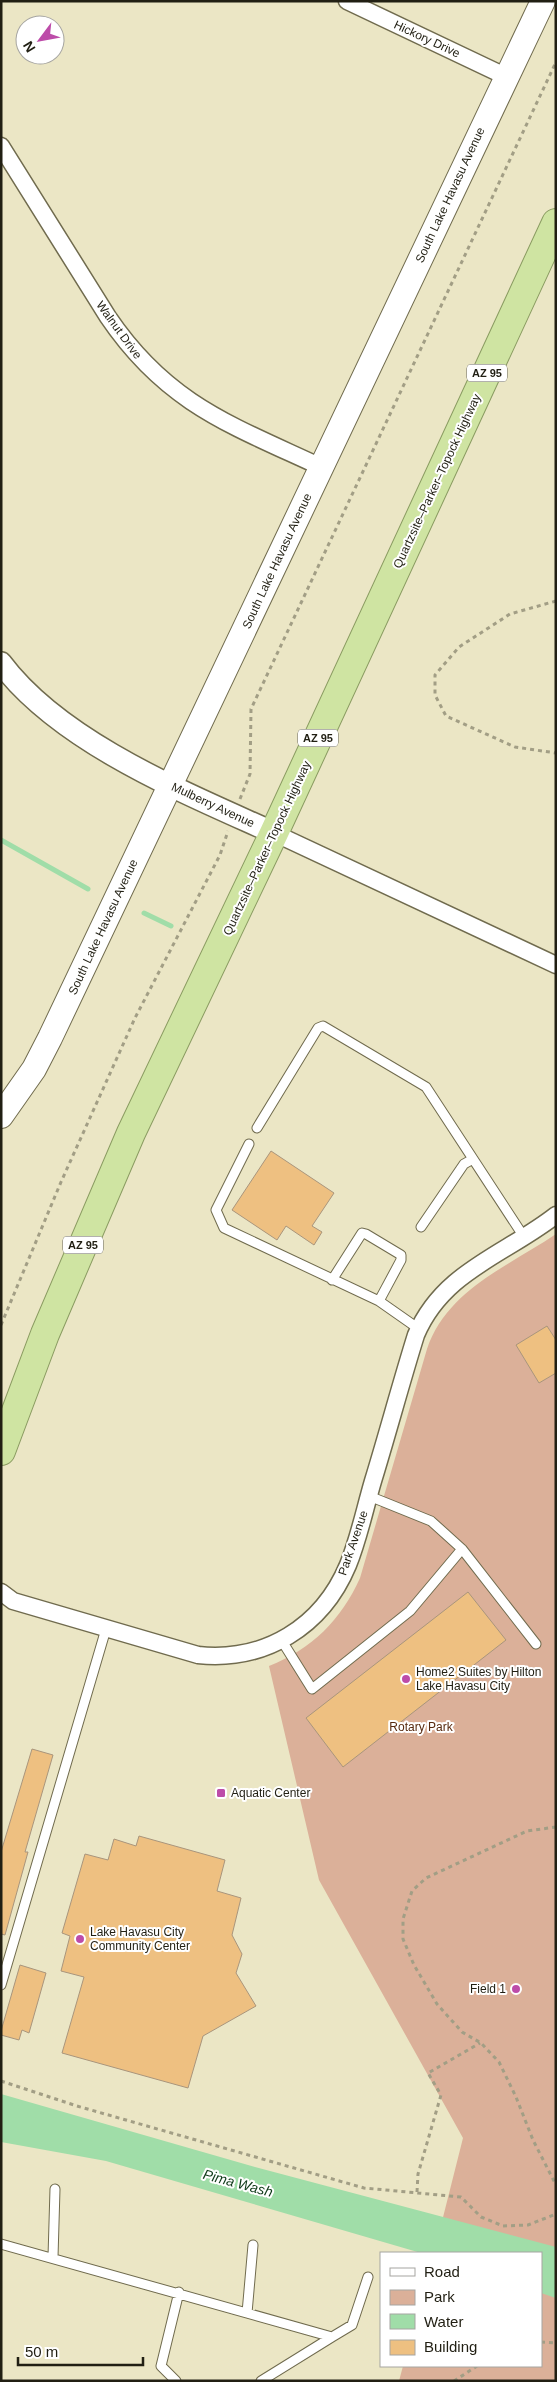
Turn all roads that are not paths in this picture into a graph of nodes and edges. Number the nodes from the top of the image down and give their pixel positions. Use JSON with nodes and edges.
{"nodes":[{"id":1,"x":347,"y":1,"type":"edge"},
{"id":2,"x":543,"y":1,"type":"edge"},
{"id":3,"x":507,"y":77,"type":"junction"},
{"id":4,"x":1,"y":146,"type":"edge"},
{"id":5,"x":556,"y":223,"type":"edge"},
{"id":6,"x":321,"y":467,"type":"junction"},
{"id":7,"x":1,"y":663,"type":"edge"},
{"id":8,"x":170,"y":786,"type":"junction"},
{"id":9,"x":274,"y":833,"type":"junction"},
{"id":10,"x":556,"y":965,"type":"edge"},
{"id":11,"x":4,"y":1106,"type":"edge"},
{"id":12,"x":256,"y":1128,"type":"dead end"},
{"id":13,"x":249,"y":1144,"type":"dead end"},
{"id":14,"x":473,"y":1159,"type":"junction"},
{"id":15,"x":556,"y":1215,"type":"edge"},
{"id":16,"x":421,"y":1227,"type":"dead end"},
{"id":17,"x":524,"y":1237,"type":"junction"},
{"id":18,"x":332,"y":1280,"type":"junction"},
{"id":19,"x":379,"y":1301,"type":"junction"},
{"id":20,"x":419,"y":1329,"type":"junction"},
{"id":21,"x":1,"y":1450,"type":"edge"},
{"id":22,"x":369,"y":1496,"type":"junction"},
{"id":23,"x":462,"y":1549,"type":"junction"},
{"id":24,"x":5,"y":1598,"type":"edge"},
{"id":25,"x":106,"y":1629,"type":"junction"},
{"id":26,"x":282,"y":1641,"type":"junction"},
{"id":27,"x":536,"y":1644,"type":"dead end"},
{"id":28,"x":1,"y":1985,"type":"edge"},
{"id":29,"x":55,"y":2189,"type":"dead end"},
{"id":30,"x":1,"y":2244,"type":"edge"},
{"id":31,"x":253,"y":2245,"type":"dead end"},
{"id":32,"x":53,"y":2257,"type":"junction"},
{"id":33,"x":368,"y":2277,"type":"dead end"},
{"id":34,"x":179,"y":2292,"type":"junction"},
{"id":35,"x":247,"y":2313,"type":"junction"},
{"id":36,"x":332,"y":2337,"type":"junction"},
{"id":37,"x":176,"y":2381,"type":"edge"},
{"id":38,"x":261,"y":2381,"type":"edge"}],
"edges":[{"from":1,"to":3,"type":"street","name":"Hickory Drive"},
{"from":2,"to":3,"type":"main road","name":"South Lake Havasu Avenue"},
{"from":3,"to":6,"type":"main road","name":"South Lake Havasu Avenue"},
{"from":4,"to":6,"type":"street","name":"Walnut Drive"},
{"from":5,"to":9,"type":"highway","name":"Quartzsite–Parker–Topock Highway","number":"AZ 95"},
{"from":6,"to":8,"type":"main road","name":"South Lake Havasu Avenue"},
{"from":7,"to":8,"type":"street","name":"Mulberry Avenue"},
{"from":8,"to":9,"type":"street","name":"Mulberry Avenue"},
{"from":8,"to":11,"type":"main road","name":"South Lake Havasu Avenue"},
{"from":9,"to":10,"type":"street","name":"Mulberry Avenue"},
{"from":9,"to":21,"type":"highway","name":"Quartzsite–Parker–Topock Highway","number":"AZ 95"},
{"from":12,"to":14,"type":"lane"},
{"from":13,"to":18,"type":"lane"},
{"from":14,"to":16,"type":"lane"},
{"from":14,"to":17,"type":"lane"},
{"from":15,"to":17,"type":"street","name":"Park Avenue"},
{"from":17,"to":20,"type":"street","name":"Park Avenue"},
{"from":18,"to":19,"type":"lane"},
{"from":18,"to":19,"type":"lane"},
{"from":19,"to":20,"type":"lane"},
{"from":20,"to":22,"type":"street","name":"Park Avenue"},
{"from":22,"to":23,"type":"lane"},
{"from":22,"to":26,"type":"street","name":"Park Avenue"},
{"from":23,"to":26,"type":"lane"},
{"from":23,"to":27,"type":"lane"},
{"from":24,"to":25,"type":"street","name":"Park Avenue"},
{"from":25,"to":26,"type":"street","name":"Park Avenue"},
{"from":25,"to":28,"type":"lane"},
{"from":29,"to":32,"type":"lane"},
{"from":30,"to":32,"type":"lane"},
{"from":31,"to":35,"type":"lane"},
{"from":32,"to":34,"type":"lane"},
{"from":33,"to":36,"type":"lane"},
{"from":34,"to":35,"type":"lane"},
{"from":34,"to":37,"type":"lane"},
{"from":35,"to":36,"type":"lane"},
{"from":36,"to":38,"type":"lane"}]}
